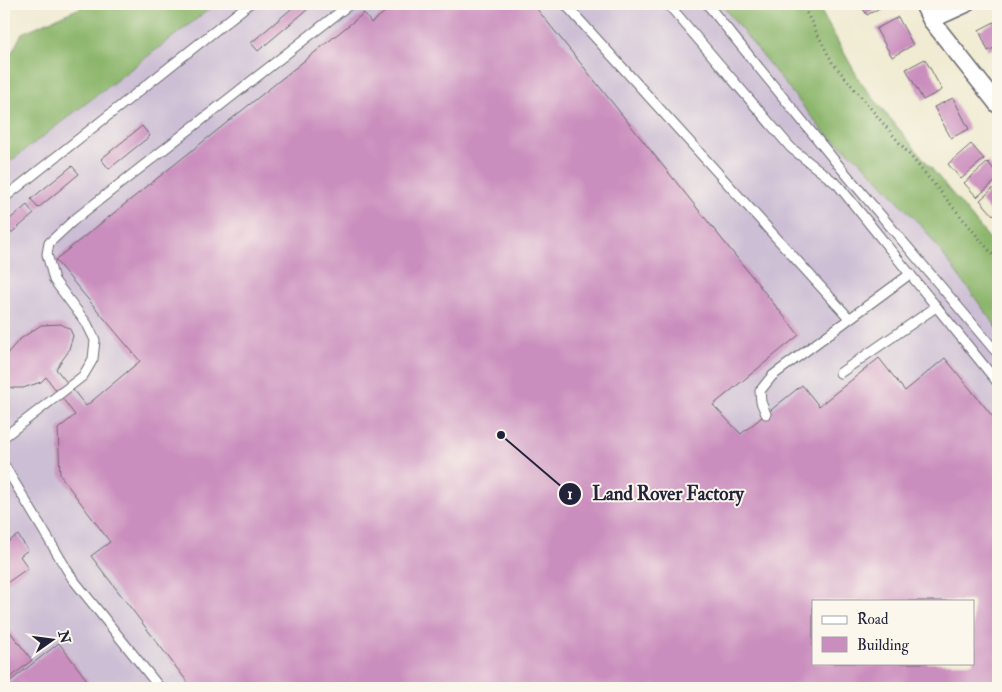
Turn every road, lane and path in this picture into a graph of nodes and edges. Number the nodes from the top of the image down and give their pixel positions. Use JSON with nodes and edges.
{"nodes":[{"id":1,"x":249,"y":4,"type":"edge"},
{"id":2,"x":350,"y":4,"type":"edge"},
{"id":3,"x":566,"y":4,"type":"edge"},
{"id":4,"x":668,"y":4,"type":"edge"},
{"id":5,"x":707,"y":4,"type":"edge"},
{"id":6,"x":802,"y":4,"type":"edge"},
{"id":7,"x":923,"y":4,"type":"edge"},
{"id":8,"x":966,"y":4,"type":"edge"},
{"id":9,"x":931,"y":20,"type":"junction"},
{"id":10,"x":998,"y":105,"type":"edge"},
{"id":11,"x":4,"y":198,"type":"edge"},
{"id":12,"x":998,"y":261,"type":"edge"},
{"id":13,"x":910,"y":274,"type":"junction"},
{"id":14,"x":936,"y":307,"type":"junction"},
{"id":15,"x":849,"y":318,"type":"junction"},
{"id":16,"x":998,"y":354,"type":"edge"},
{"id":17,"x":840,"y":373,"type":"dead end"},
{"id":18,"x":998,"y":383,"type":"edge"},
{"id":19,"x":766,"y":414,"type":"dead end"},
{"id":20,"x":4,"y":437,"type":"edge"},
{"id":21,"x":4,"y":465,"type":"edge"},
{"id":22,"x":160,"y":688,"type":"edge"}],
"edges":[{"from":1,"to":11,"type":"lane"},
{"from":2,"to":20,"type":"lane"},
{"from":3,"to":15,"type":"lane"},
{"from":4,"to":13,"type":"lane"},
{"from":5,"to":16,"type":"lane"},
{"from":6,"to":12,"type":"path"},
{"from":7,"to":9,"type":"street"},
{"from":8,"to":9,"type":"street"},
{"from":9,"to":10,"type":"street"},
{"from":13,"to":14,"type":"lane"},
{"from":13,"to":15,"type":"lane"},
{"from":14,"to":17,"type":"lane"},
{"from":14,"to":18,"type":"lane"},
{"from":15,"to":19,"type":"lane"},
{"from":21,"to":22,"type":"lane"}]}
